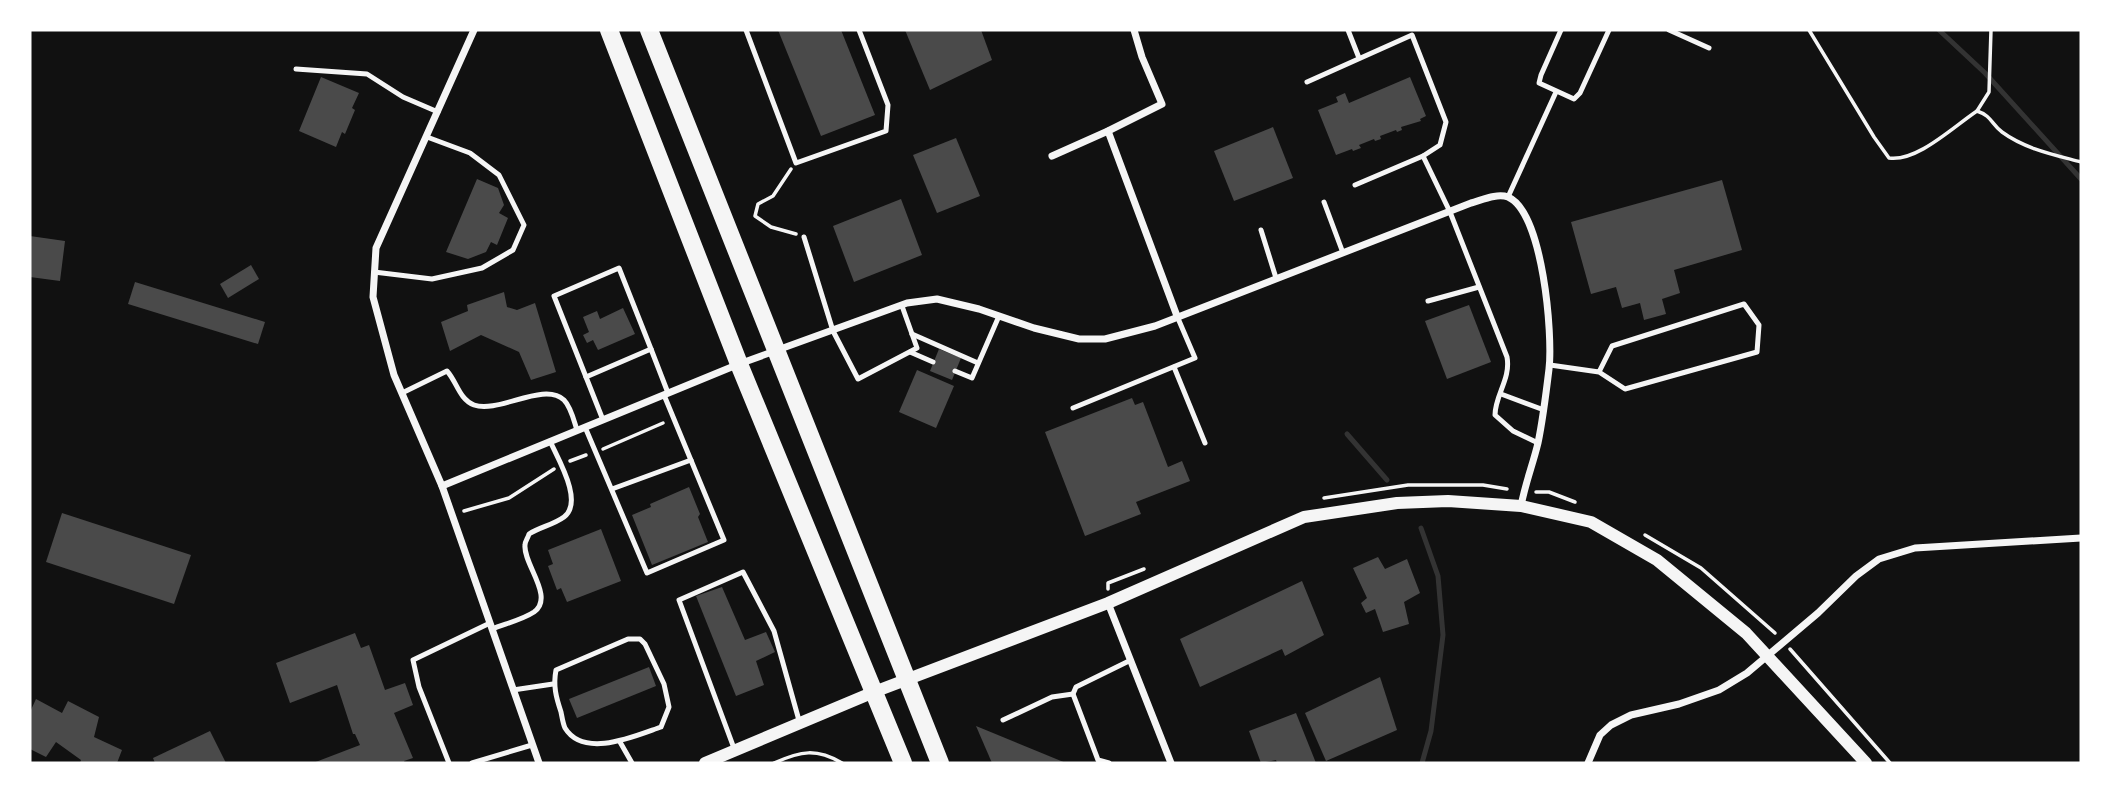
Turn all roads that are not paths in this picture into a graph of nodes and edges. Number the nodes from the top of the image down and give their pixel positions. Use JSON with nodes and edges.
{"nodes":[{"id":1,"x":474,"y":30,"type":"edge"},
{"id":2,"x":609,"y":30,"type":"edge"},
{"id":3,"x":649,"y":30,"type":"edge"},
{"id":4,"x":746,"y":30,"type":"edge"},
{"id":5,"x":859,"y":30,"type":"edge"},
{"id":6,"x":1134,"y":30,"type":"edge"},
{"id":7,"x":1348,"y":30,"type":"edge"},
{"id":8,"x":1561,"y":30,"type":"edge"},
{"id":9,"x":1609,"y":30,"type":"edge"},
{"id":10,"x":1668,"y":30,"type":"edge"},
{"id":11,"x":1411,"y":32,"type":"edge"},
{"id":12,"x":1709,"y":48,"type":"dead end"},
{"id":13,"x":1359,"y":58,"type":"junction"},
{"id":14,"x":296,"y":69,"type":"dead end"},
{"id":15,"x":1307,"y":82,"type":"dead end"},
{"id":16,"x":1556,"y":92,"type":"junction"},
{"id":17,"x":438,"y":112,"type":"junction"},
{"id":18,"x":1108,"y":131,"type":"junction"},
{"id":19,"x":427,"y":137,"type":"junction"},
{"id":20,"x":1052,"y":156,"type":"dead end"},
{"id":21,"x":1423,"y":156,"type":"junction"},
{"id":22,"x":1355,"y":185,"type":"dead end"},
{"id":23,"x":1508,"y":197,"type":"junction"},
{"id":24,"x":1324,"y":202,"type":"dead end"},
{"id":25,"x":1450,"y":212,"type":"junction"},
{"id":26,"x":1261,"y":230,"type":"dead end"},
{"id":27,"x":804,"y":237,"type":"road end"},
{"id":28,"x":1343,"y":253,"type":"junction"},
{"id":29,"x":374,"y":272,"type":"junction"},
{"id":30,"x":1276,"y":278,"type":"junction"},
{"id":31,"x":1479,"y":287,"type":"junction"},
{"id":32,"x":1428,"y":301,"type":"dead end"},
{"id":33,"x":902,"y":306,"type":"junction"},
{"id":34,"x":999,"y":316,"type":"junction"},
{"id":35,"x":1177,"y":316,"type":"junction"},
{"id":36,"x":833,"y":331,"type":"junction"},
{"id":37,"x":912,"y":334,"type":"junction"},
{"id":38,"x":651,"y":349,"type":"junction"},
{"id":39,"x":775,"y":351,"type":"junction"},
{"id":40,"x":910,"y":352,"type":"junction"},
{"id":41,"x":933,"y":362,"type":"dead end"},
{"id":42,"x":978,"y":363,"type":"junction"},
{"id":43,"x":739,"y":364,"type":"junction"},
{"id":44,"x":1550,"y":365,"type":"junction"},
{"id":45,"x":1174,"y":367,"type":"junction"},
{"id":46,"x":955,"y":371,"type":"dead end"},
{"id":47,"x":1599,"y":372,"type":"junction"},
{"id":48,"x":586,"y":377,"type":"junction"},
{"id":49,"x":402,"y":393,"type":"junction"},
{"id":50,"x":666,"y":394,"type":"junction"},
{"id":51,"x":1502,"y":394,"type":"junction"},
{"id":52,"x":1073,"y":408,"type":"dead end"},
{"id":53,"x":1544,"y":410,"type":"junction"},
{"id":54,"x":603,"y":420,"type":"junction"},
{"id":55,"x":581,"y":429,"type":"junction"},
{"id":56,"x":550,"y":442,"type":"junction"},
{"id":57,"x":1205,"y":443,"type":"dead end"},
{"id":58,"x":1538,"y":443,"type":"junction"},
{"id":59,"x":691,"y":460,"type":"junction"},
{"id":60,"x":442,"y":486,"type":"junction"},
{"id":61,"x":612,"y":489,"type":"junction"},
{"id":62,"x":1522,"y":499,"type":"junction"},
{"id":63,"x":2081,"y":538,"type":"edge"},
{"id":64,"x":1108,"y":603,"type":"junction"},
{"id":65,"x":491,"y":626,"type":"junction"},
{"id":66,"x":1768,"y":654,"type":"junction"},
{"id":67,"x":1131,"y":660,"type":"junction"},
{"id":68,"x":907,"y":679,"type":"junction"},
{"id":69,"x":553,"y":684,"type":"junction"},
{"id":70,"x":513,"y":690,"type":"junction"},
{"id":71,"x":874,"y":692,"type":"junction"},
{"id":72,"x":1073,"y":694,"type":"junction"},
{"id":73,"x":1003,"y":720,"type":"dead end"},
{"id":74,"x":800,"y":723,"type":"junction"},
{"id":75,"x":620,"y":742,"type":"junction"},
{"id":76,"x":532,"y":745,"type":"junction"},
{"id":77,"x":735,"y":751,"type":"junction"},
{"id":78,"x":1170,"y":761,"type":"edge"},
{"id":79,"x":449,"y":763,"type":"edge"},
{"id":80,"x":472,"y":763,"type":"edge"},
{"id":81,"x":539,"y":763,"type":"edge"},
{"id":82,"x":632,"y":763,"type":"edge"},
{"id":83,"x":705,"y":763,"type":"edge"},
{"id":84,"x":903,"y":763,"type":"edge"},
{"id":85,"x":940,"y":763,"type":"edge"},
{"id":86,"x":1109,"y":763,"type":"edge"},
{"id":87,"x":1161,"y":763,"type":"edge"},
{"id":88,"x":1588,"y":763,"type":"edge"},
{"id":89,"x":1866,"y":763,"type":"edge"}],
"edges":[{"from":1,"to":17,"type":"street"},
{"from":2,"to":43,"type":"main road"},
{"from":3,"to":39,"type":"main road"},
{"from":4,"to":5,"type":"lane"},
{"from":6,"to":18,"type":"street"},
{"from":7,"to":13,"type":"lane"},
{"from":8,"to":16,"type":"lane"},
{"from":9,"to":16,"type":"lane"},
{"from":10,"to":12,"type":"lane"},
{"from":11,"to":13,"type":"lane"},
{"from":11,"to":21,"type":"lane"},
{"from":13,"to":15,"type":"lane"},
{"from":14,"to":17,"type":"lane"},
{"from":16,"to":23,"type":"lane"},
{"from":17,"to":19,"type":"street"},
{"from":18,"to":20,"type":"street"},
{"from":18,"to":35,"type":"street"},
{"from":19,"to":29,"type":"street"},
{"from":19,"to":29,"type":"lane"},
{"from":21,"to":22,"type":"lane"},
{"from":21,"to":25,"type":"lane"},
{"from":23,"to":25,"type":"street"},
{"from":23,"to":44,"type":"street"},
{"from":24,"to":28,"type":"lane"},
{"from":25,"to":28,"type":"street"},
{"from":25,"to":31,"type":"lane"},
{"from":26,"to":30,"type":"lane"},
{"from":27,"to":36,"type":"lane"},
{"from":28,"to":30,"type":"street"},
{"from":29,"to":49,"type":"street"},
{"from":30,"to":35,"type":"street"},
{"from":31,"to":32,"type":"lane"},
{"from":31,"to":51,"type":"lane"},
{"from":33,"to":34,"type":"street"},
{"from":33,"to":36,"type":"street"},
{"from":33,"to":37,"type":"lane"},
{"from":34,"to":35,"type":"street"},
{"from":34,"to":42,"type":"lane"},
{"from":35,"to":45,"type":"lane"},
{"from":36,"to":39,"type":"street"},
{"from":36,"to":40,"type":"lane"},
{"from":37,"to":40,"type":"lane"},
{"from":37,"to":42,"type":"lane"},
{"from":38,"to":48,"type":"lane"},
{"from":38,"to":48,"type":"lane"},
{"from":38,"to":50,"type":"lane"},
{"from":39,"to":43,"type":"street"},
{"from":39,"to":68,"type":"main road"},
{"from":40,"to":41,"type":"lane"},
{"from":42,"to":46,"type":"lane"},
{"from":43,"to":50,"type":"street"},
{"from":43,"to":71,"type":"main road"},
{"from":44,"to":47,"type":"lane"},
{"from":44,"to":53,"type":"street"},
{"from":45,"to":52,"type":"lane"},
{"from":45,"to":57,"type":"lane"},
{"from":47,"to":47,"type":"lane"},
{"from":48,"to":54,"type":"lane"},
{"from":49,"to":55,"type":"lane"},
{"from":49,"to":60,"type":"street"},
{"from":50,"to":54,"type":"street"},
{"from":50,"to":59,"type":"lane"},
{"from":51,"to":53,"type":"lane"},
{"from":51,"to":58,"type":"lane"},
{"from":53,"to":58,"type":"street"},
{"from":54,"to":55,"type":"street"},
{"from":55,"to":56,"type":"street"},
{"from":55,"to":61,"type":"lane"},
{"from":56,"to":60,"type":"street"},
{"from":56,"to":65,"type":"lane"},
{"from":58,"to":62,"type":"street"},
{"from":59,"to":61,"type":"lane"},
{"from":59,"to":61,"type":"lane"},
{"from":60,"to":65,"type":"street"},
{"from":62,"to":64,"type":"street"},
{"from":62,"to":66,"type":"street"},
{"from":63,"to":66,"type":"street"},
{"from":64,"to":67,"type":"street"},
{"from":64,"to":68,"type":"street"},
{"from":65,"to":70,"type":"street"},
{"from":65,"to":79,"type":"lane"},
{"from":66,"to":88,"type":"street"},
{"from":66,"to":89,"type":"street"},
{"from":67,"to":72,"type":"lane"},
{"from":67,"to":78,"type":"street"},
{"from":68,"to":71,"type":"street"},
{"from":68,"to":85,"type":"main road"},
{"from":69,"to":70,"type":"lane"},
{"from":69,"to":75,"type":"lane"},
{"from":69,"to":75,"type":"lane"},
{"from":70,"to":76,"type":"street"},
{"from":71,"to":74,"type":"street"},
{"from":71,"to":84,"type":"main road"},
{"from":72,"to":73,"type":"lane"},
{"from":72,"to":86,"type":"lane"},
{"from":74,"to":77,"type":"street"},
{"from":74,"to":77,"type":"lane"},
{"from":75,"to":82,"type":"lane"},
{"from":76,"to":80,"type":"lane"},
{"from":76,"to":81,"type":"street"},
{"from":77,"to":83,"type":"street"},
{"from":78,"to":87,"type":"lane"}]}
